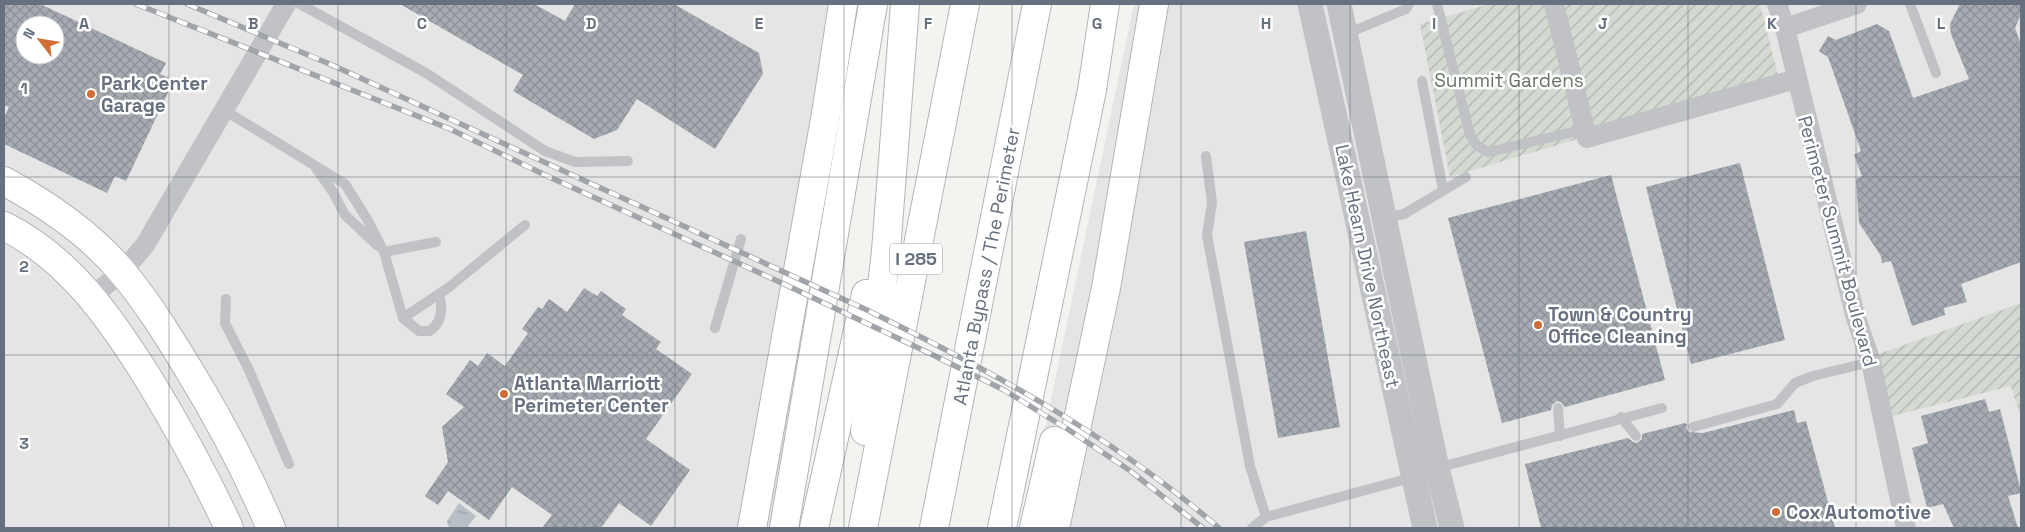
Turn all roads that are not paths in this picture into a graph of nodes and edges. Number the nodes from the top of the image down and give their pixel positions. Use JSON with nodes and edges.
{"nodes":[{"id":1,"x":286,"y":4,"type":"edge"},
{"id":2,"x":300,"y":4,"type":"edge"},
{"id":3,"x":843,"y":4,"type":"edge"},
{"id":4,"x":873,"y":4,"type":"edge"},
{"id":5,"x":905,"y":4,"type":"edge"},
{"id":6,"x":965,"y":4,"type":"edge"},
{"id":7,"x":1038,"y":4,"type":"edge"},
{"id":8,"x":1105,"y":4,"type":"edge"},
{"id":9,"x":1154,"y":4,"type":"edge"},
{"id":10,"x":1310,"y":4,"type":"edge"},
{"id":11,"x":1339,"y":4,"type":"edge"},
{"id":12,"x":1409,"y":4,"type":"edge"},
{"id":13,"x":1437,"y":4,"type":"edge"},
{"id":14,"x":1554,"y":4,"type":"edge"},
{"id":15,"x":1777,"y":4,"type":"edge"},
{"id":16,"x":1857,"y":4,"type":"edge"},
{"id":17,"x":1910,"y":4,"type":"edge"},
{"id":18,"x":1785,"y":28,"type":"junction"},
{"id":19,"x":1345,"y":34,"type":"junction"},
{"id":20,"x":1148,"y":42,"type":"junction"},
{"id":21,"x":1936,"y":72,"type":"dead end"},
{"id":22,"x":1796,"y":79,"type":"junction"},
{"id":23,"x":1422,"y":82,"type":"dead end"},
{"id":24,"x":224,"y":110,"type":"junction"},
{"id":25,"x":1585,"y":129,"type":"junction"},
{"id":26,"x":1206,"y":156,"type":"dead end"},
{"id":27,"x":628,"y":161,"type":"dead end"},
{"id":28,"x":314,"y":166,"type":"junction"},
{"id":29,"x":893,"y":170,"type":"junction"},
{"id":30,"x":1466,"y":177,"type":"dead end"},
{"id":31,"x":4,"y":181,"type":"edge"},
{"id":32,"x":1443,"y":190,"type":"junction"},
{"id":33,"x":1384,"y":218,"type":"junction"},
{"id":34,"x":525,"y":225,"type":"dead end"},
{"id":35,"x":4,"y":226,"type":"edge"},
{"id":36,"x":741,"y":239,"type":"dead end"},
{"id":37,"x":436,"y":242,"type":"dead end"},
{"id":38,"x":384,"y":252,"type":"junction"},
{"id":39,"x":122,"y":272,"type":"junction"},
{"id":40,"x":440,"y":294,"type":"junction"},
{"id":41,"x":92,"y":296,"type":"junction"},
{"id":42,"x":226,"y":299,"type":"dead end"},
{"id":43,"x":404,"y":318,"type":"junction"},
{"id":44,"x":715,"y":328,"type":"dead end"},
{"id":45,"x":1871,"y":362,"type":"junction"},
{"id":46,"x":1558,"y":408,"type":"dead end"},
{"id":47,"x":1662,"y":408,"type":"dead end"},
{"id":48,"x":1621,"y":417,"type":"junction"},
{"id":49,"x":1693,"y":427,"type":"dead end"},
{"id":50,"x":1560,"y":436,"type":"junction"},
{"id":51,"x":1636,"y":436,"type":"dead end"},
{"id":52,"x":289,"y":464,"type":"dead end"},
{"id":53,"x":1425,"y":472,"type":"junction"},
{"id":54,"x":1266,"y":517,"type":"junction"},
{"id":55,"x":865,"y":522,"type":"edge"},
{"id":56,"x":229,"y":528,"type":"edge"},
{"id":57,"x":271,"y":528,"type":"edge"},
{"id":58,"x":752,"y":528,"type":"edge"},
{"id":59,"x":784,"y":528,"type":"edge"},
{"id":60,"x":814,"y":528,"type":"edge"},
{"id":61,"x":934,"y":528,"type":"edge"},
{"id":62,"x":1002,"y":528,"type":"edge"},
{"id":63,"x":1034,"y":528,"type":"edge"},
{"id":64,"x":1055,"y":528,"type":"edge"},
{"id":65,"x":1252,"y":528,"type":"edge"},
{"id":66,"x":1425,"y":528,"type":"edge"},
{"id":67,"x":1452,"y":528,"type":"edge"},
{"id":68,"x":1906,"y":528,"type":"edge"}],
"edges":[{"from":1,"to":24,"type":"street"},
{"from":2,"to":27,"type":"lane"},
{"from":3,"to":58,"type":"main road"},
{"from":4,"to":59,"type":"main road"},
{"from":5,"to":29,"type":"main road"},
{"from":6,"to":55,"type":"main road","number":"I 285"},
{"from":7,"to":61,"type":"main road","name":"Atlanta Bypass / The Perimeter"},
{"from":8,"to":62,"type":"main road"},
{"from":9,"to":20,"type":"main road"},
{"from":10,"to":53,"type":"street","name":"Lake Hearn Drive Northeast"},
{"from":11,"to":19,"type":"street","name":"Lake Hearn Drive Northeast"},
{"from":12,"to":19,"type":"lane"},
{"from":13,"to":25,"type":"lane"},
{"from":14,"to":25,"type":"street"},
{"from":15,"to":18,"type":"street","name":"Perimeter Summit Boulevard"},
{"from":16,"to":18,"type":"street"},
{"from":17,"to":21,"type":"lane"},
{"from":18,"to":22,"type":"street","name":"Perimeter Summit Boulevard"},
{"from":19,"to":33,"type":"street","name":"Lake Hearn Drive Northeast"},
{"from":20,"to":63,"type":"main road"},
{"from":20,"to":64,"type":"main road"},
{"from":22,"to":25,"type":"street"},
{"from":22,"to":45,"type":"street","name":"Perimeter Summit Boulevard"},
{"from":23,"to":32,"type":"lane"},
{"from":24,"to":28,"type":"lane"},
{"from":24,"to":39,"type":"street"},
{"from":26,"to":54,"type":"lane"},
{"from":28,"to":38,"type":"lane"},
{"from":28,"to":38,"type":"lane"},
{"from":29,"to":55,"type":"main road"},
{"from":29,"to":60,"type":"main road"},
{"from":30,"to":32,"type":"lane"},
{"from":31,"to":39,"type":"main road"},
{"from":32,"to":33,"type":"lane"},
{"from":33,"to":53,"type":"street","name":"Lake Hearn Drive Northeast"},
{"from":34,"to":40,"type":"lane"},
{"from":35,"to":41,"type":"main road"},
{"from":36,"to":44,"type":"lane"},
{"from":37,"to":38,"type":"lane"},
{"from":38,"to":43,"type":"lane"},
{"from":39,"to":41,"type":"street"},
{"from":39,"to":57,"type":"main road"},
{"from":40,"to":43,"type":"lane"},
{"from":40,"to":43,"type":"lane"},
{"from":41,"to":56,"type":"main road"},
{"from":42,"to":52,"type":"lane"},
{"from":45,"to":49,"type":"lane"},
{"from":45,"to":68,"type":"street","name":"Perimeter Summit Boulevard"},
{"from":46,"to":50,"type":"lane"},
{"from":47,"to":48,"type":"lane"},
{"from":48,"to":50,"type":"lane"},
{"from":48,"to":51,"type":"lane"},
{"from":50,"to":53,"type":"lane"},
{"from":53,"to":54,"type":"lane"},
{"from":53,"to":66,"type":"street","name":"Lake Hearn Drive Northeast"},
{"from":53,"to":67,"type":"street","name":"Lake Hearn Drive Northeast"},
{"from":54,"to":65,"type":"lane"}]}
